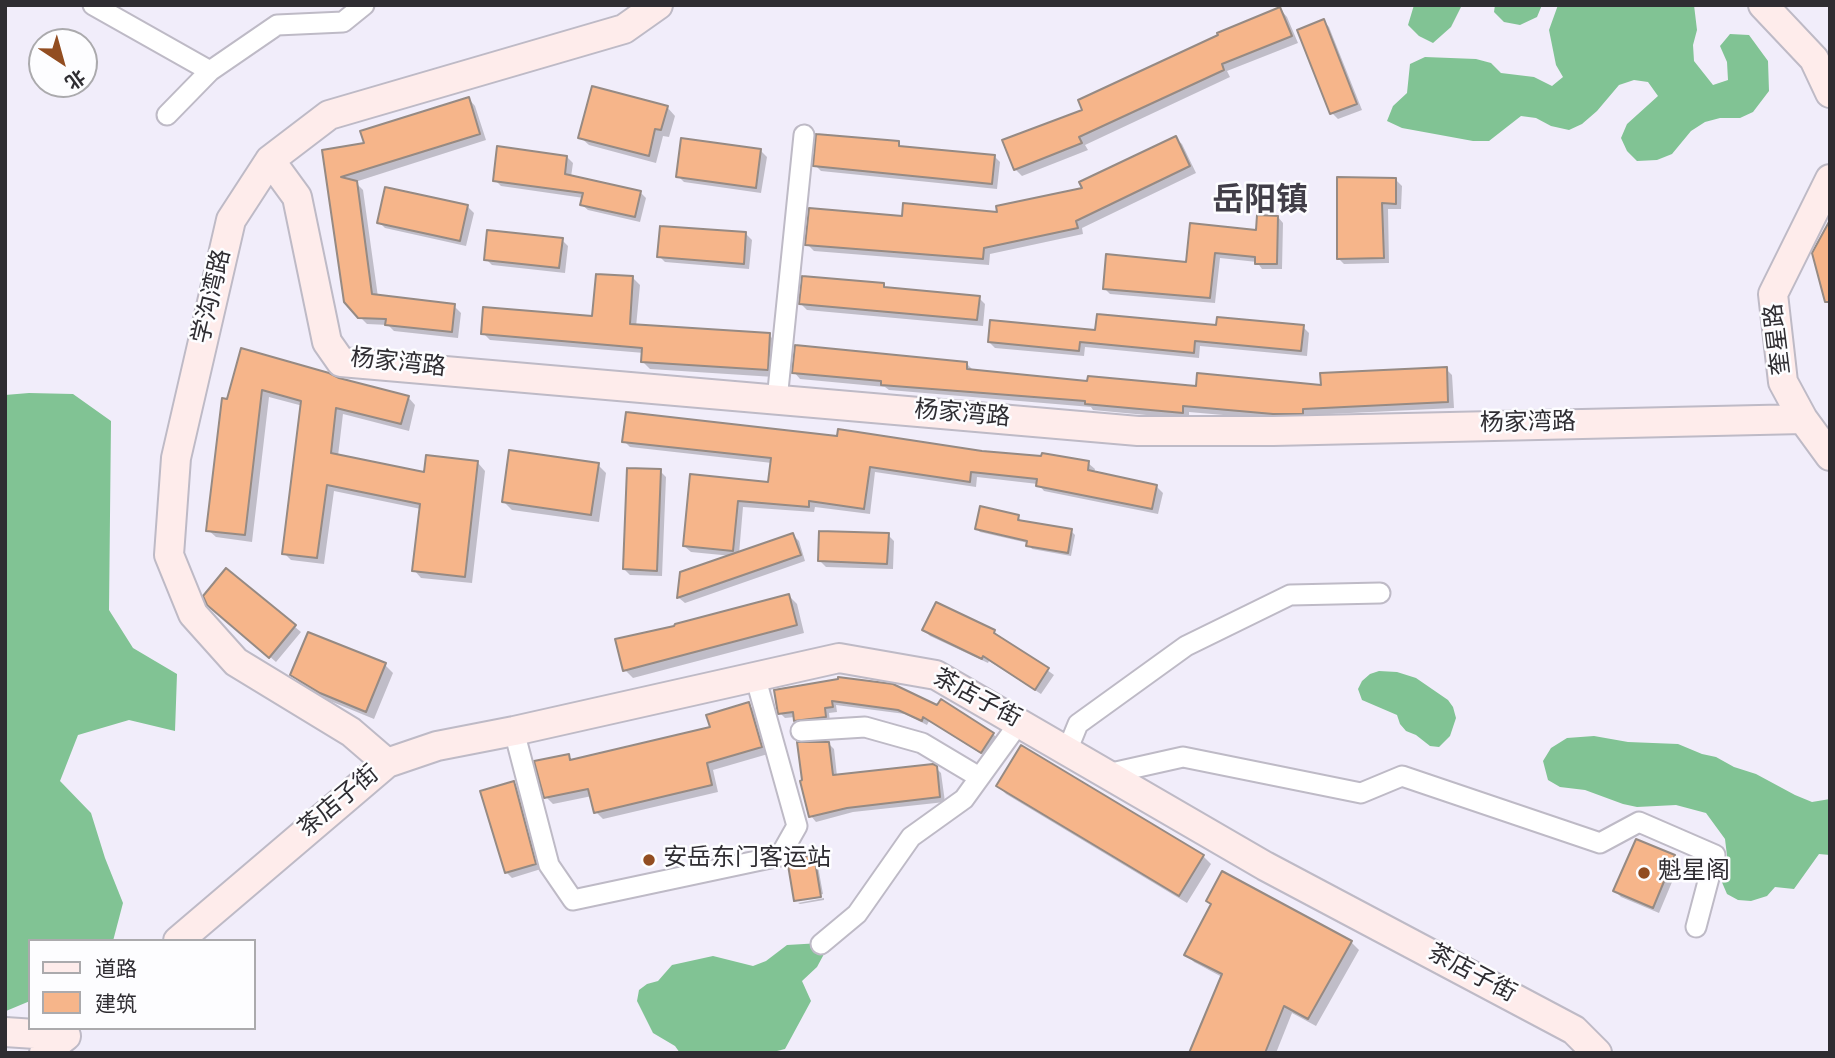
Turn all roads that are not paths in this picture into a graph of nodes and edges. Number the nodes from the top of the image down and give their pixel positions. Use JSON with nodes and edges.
{"nodes":[{"id":1,"x":93,"y":5,"type":"edge"},
{"id":2,"x":364,"y":5,"type":"edge"},
{"id":3,"x":657,"y":5,"type":"edge"},
{"id":4,"x":1763,"y":5,"type":"edge"},
{"id":5,"x":210,"y":71,"type":"junction"},
{"id":6,"x":1830,"y":93,"type":"edge"},
{"id":7,"x":167,"y":115,"type":"dead end"},
{"id":8,"x":804,"y":135,"type":"dead end"},
{"id":9,"x":270,"y":160,"type":"junction"},
{"id":10,"x":1830,"y":180,"type":"edge"},
{"id":11,"x":777,"y":400,"type":"junction"},
{"id":12,"x":1803,"y":419,"type":"junction"},
{"id":13,"x":1826,"y":447,"type":"edge"},
{"id":14,"x":1380,"y":593,"type":"dead end"},
{"id":15,"x":755,"y":676,"type":"junction"},
{"id":16,"x":1019,"y":723,"type":"junction"},
{"id":17,"x":514,"y":731,"type":"junction"},
{"id":18,"x":801,"y":731,"type":"dead end"},
{"id":19,"x":1067,"y":751,"type":"junction"},
{"id":20,"x":387,"y":763,"type":"junction"},
{"id":21,"x":1107,"y":774,"type":"junction"},
{"id":22,"x":979,"y":778,"type":"junction"},
{"id":23,"x":1696,"y":927,"type":"dead end"},
{"id":24,"x":180,"y":939,"type":"edge"},
{"id":25,"x":821,"y":944,"type":"dead end"},
{"id":26,"x":5,"y":1032,"type":"edge"},
{"id":27,"x":62,"y":1039,"type":"edge"},
{"id":28,"x":1597,"y":1053,"type":"edge"}],
"edges":[{"from":1,"to":5,"type":"street"},
{"from":2,"to":5,"type":"street"},
{"from":3,"to":9,"type":"street","name":"学沟湾路"},
{"from":4,"to":6,"type":"street"},
{"from":5,"to":7,"type":"street"},
{"from":8,"to":11,"type":"street"},
{"from":9,"to":11,"type":"street","name":"杨家湾路"},
{"from":9,"to":20,"type":"street","name":"学沟湾路"},
{"from":10,"to":12,"type":"street","name":"奎星路"},
{"from":11,"to":12,"type":"street","name":"杨家湾路"},
{"from":12,"to":13,"type":"street","name":"奎星路"},
{"from":14,"to":19,"type":"street"},
{"from":15,"to":16,"type":"street","name":"茶店子街"},
{"from":15,"to":17,"type":"street","name":"茶店子街"},
{"from":15,"to":17,"type":"street"},
{"from":16,"to":19,"type":"street","name":"茶店子街"},
{"from":16,"to":22,"type":"street"},
{"from":17,"to":20,"type":"street","name":"茶店子街"},
{"from":18,"to":22,"type":"street"},
{"from":19,"to":21,"type":"street","name":"茶店子街"},
{"from":20,"to":24,"type":"street","name":"茶店子街"},
{"from":21,"to":23,"type":"street"},
{"from":21,"to":28,"type":"street","name":"茶店子街"},
{"from":22,"to":25,"type":"street"},
{"from":26,"to":27,"type":"street"}]}
